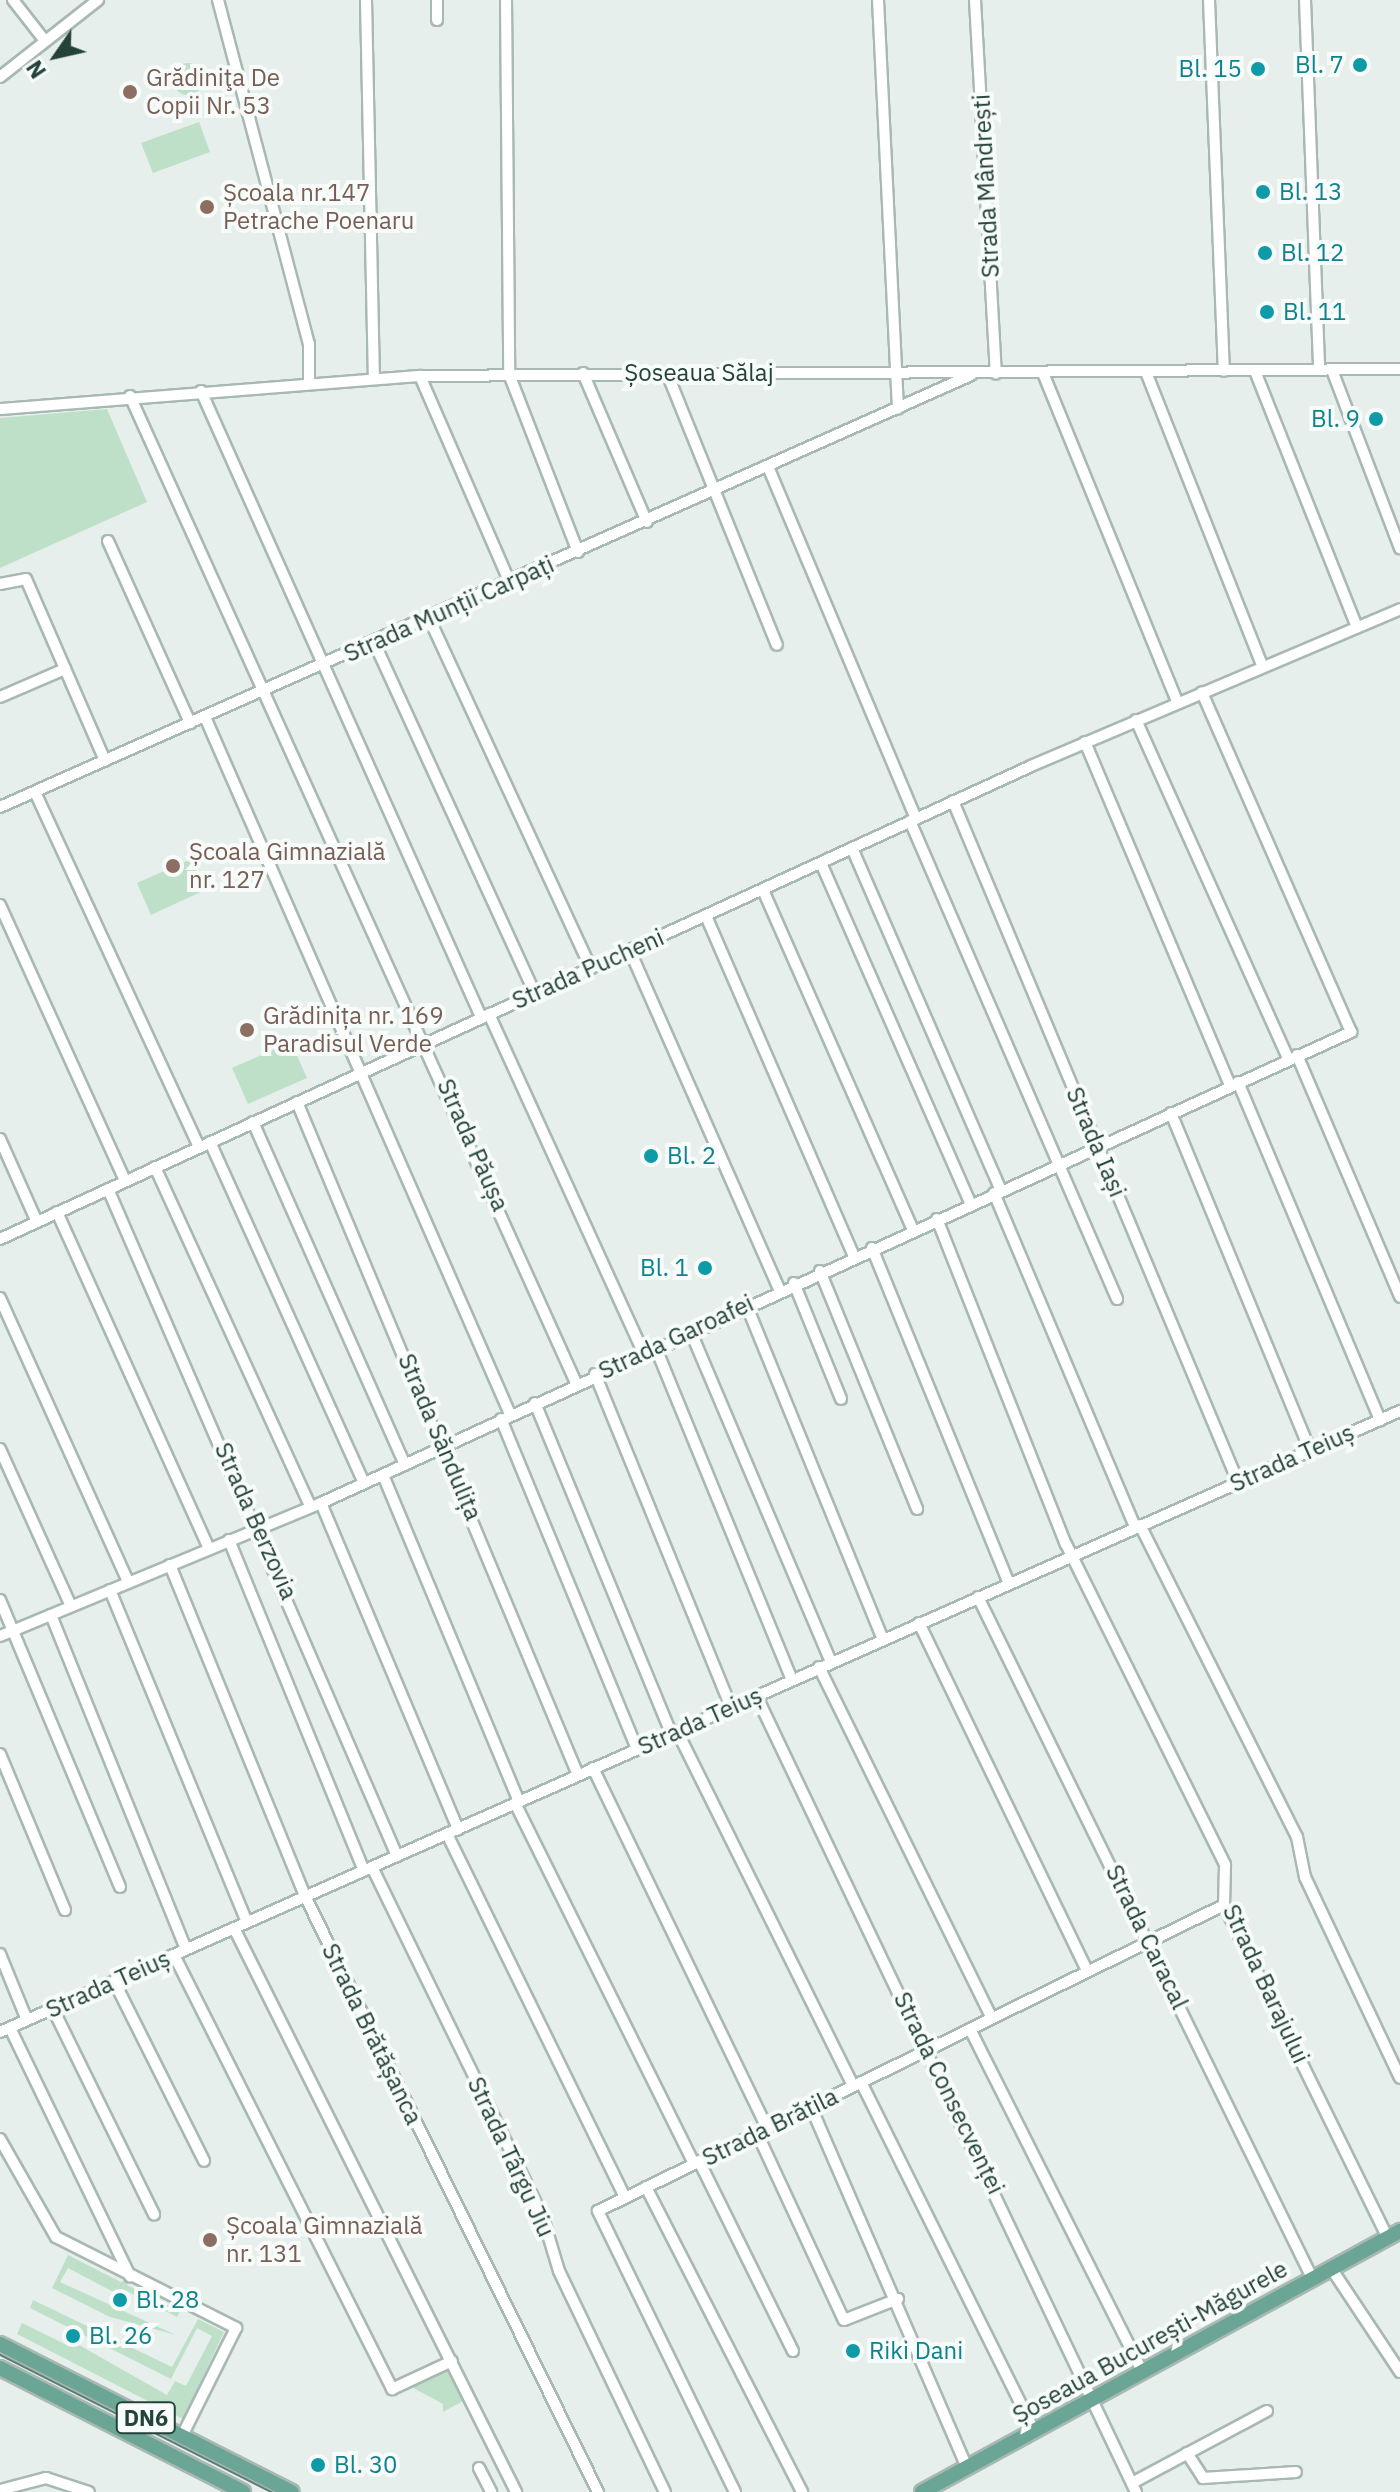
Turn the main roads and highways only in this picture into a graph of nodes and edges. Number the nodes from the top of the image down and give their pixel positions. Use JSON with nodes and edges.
{"nodes":[{"id":1,"x":1394,"y":2234,"type":"edge"},
{"id":2,"x":0,"y":2344,"type":"edge"},
{"id":3,"x":0,"y":2368,"type":"edge"},
{"id":4,"x":243,"y":2492,"type":"edge"},
{"id":5,"x":292,"y":2492,"type":"edge"},
{"id":6,"x":922,"y":2492,"type":"edge"}],
"edges":[{"from":1,"to":6,"type":"main road","name":"Șoseaua București-Măgurele"},
{"from":2,"to":5,"type":"main road","number":"DN6"},
{"from":3,"to":4,"type":"main road","number":"DN6"}]}
